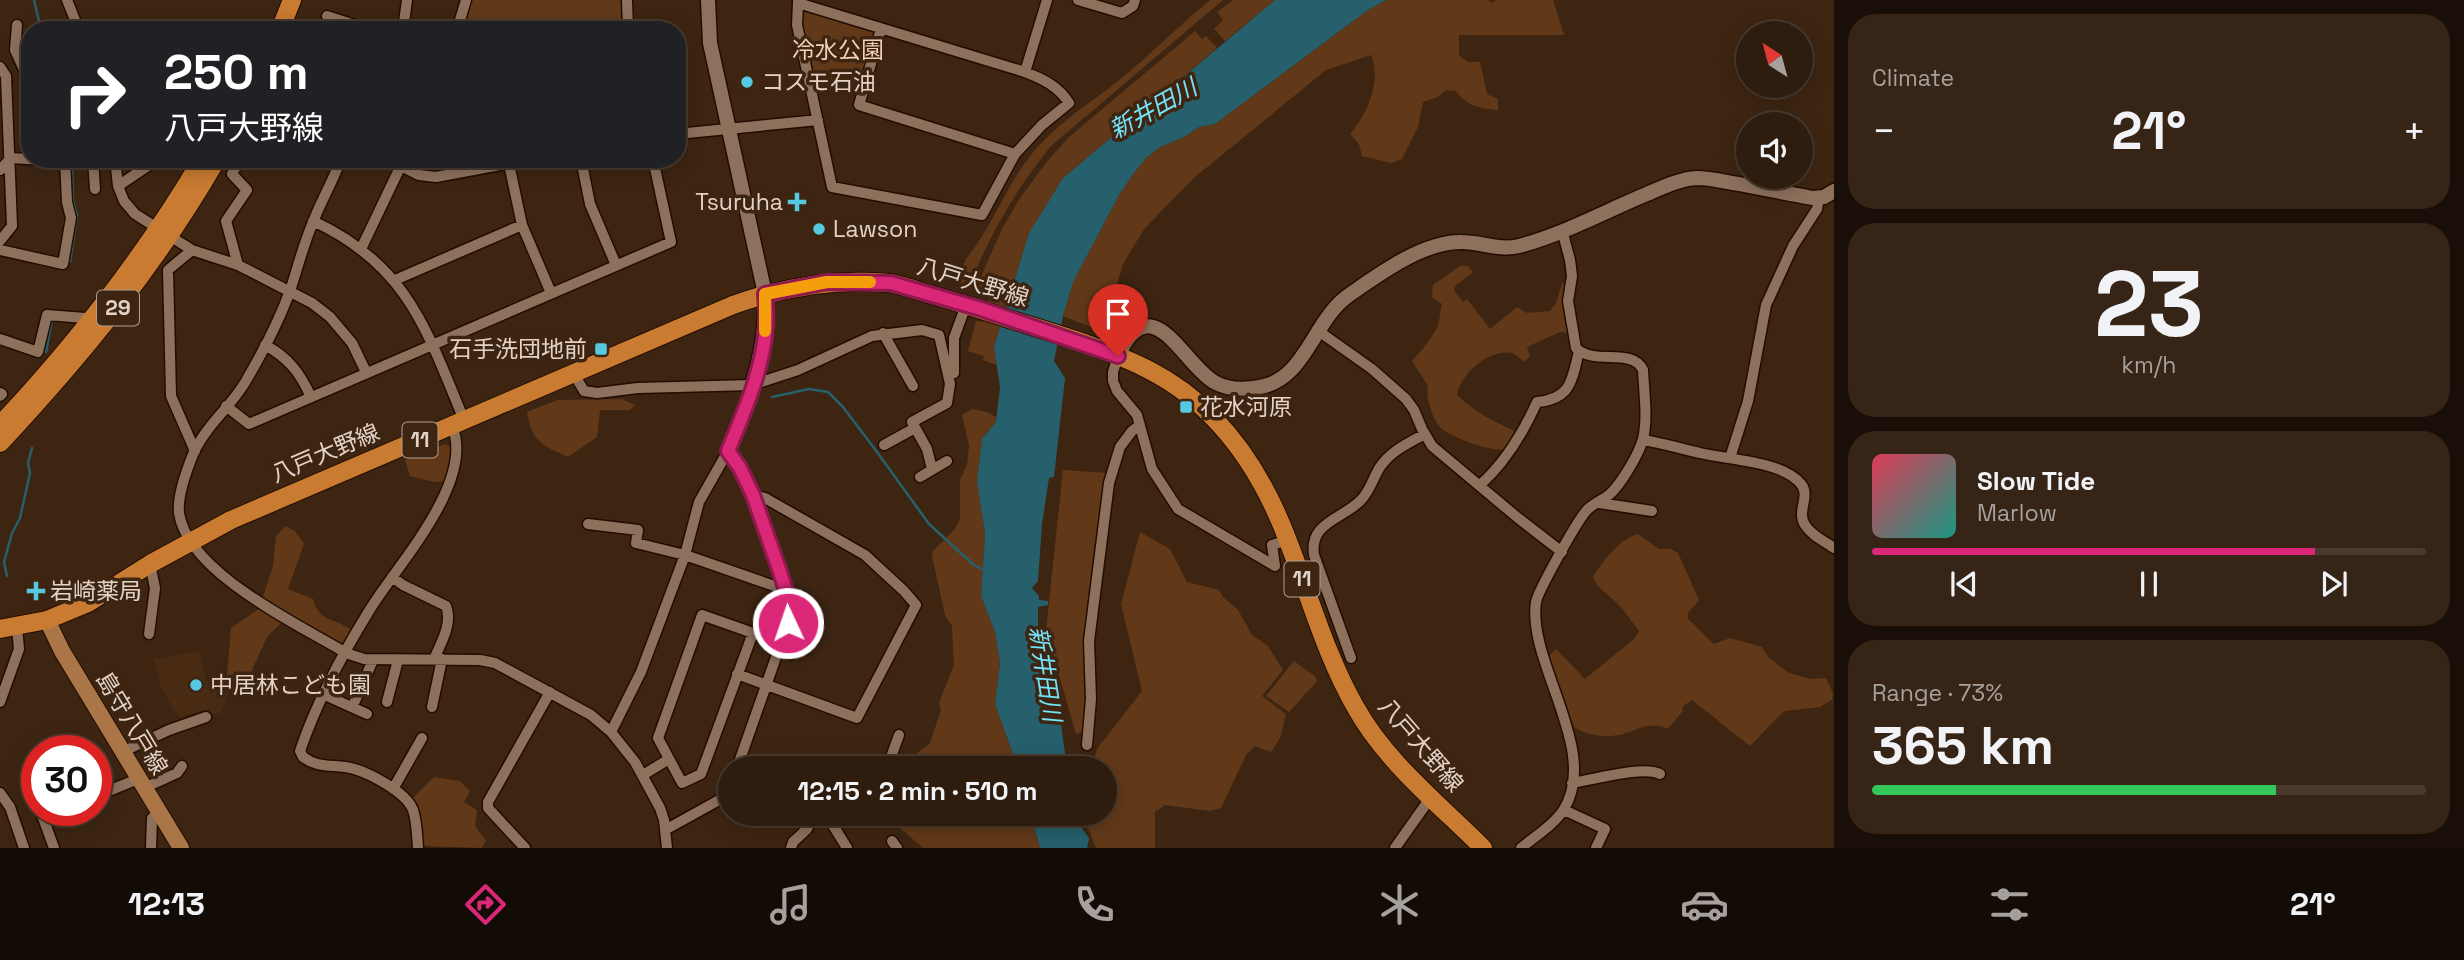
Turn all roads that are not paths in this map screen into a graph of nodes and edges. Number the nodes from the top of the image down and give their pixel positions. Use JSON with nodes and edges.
{"nodes":[{"id":1,"x":67,"y":0,"type":"edge"},
{"id":2,"x":279,"y":0,"type":"edge"},
{"id":3,"x":292,"y":0,"type":"edge"},
{"id":4,"x":407,"y":0,"type":"edge"},
{"id":5,"x":466,"y":0,"type":"edge"},
{"id":6,"x":626,"y":0,"type":"edge"},
{"id":7,"x":708,"y":0,"type":"edge"},
{"id":8,"x":1047,"y":0,"type":"edge"},
{"id":9,"x":1078,"y":0,"type":"edge"},
{"id":10,"x":1135,"y":0,"type":"edge"},
{"id":11,"x":798,"y":1,"type":"edge"},
{"id":12,"x":327,"y":16,"type":"dead end"},
{"id":13,"x":75,"y":21,"type":"edge"},
{"id":14,"x":271,"y":21,"type":"edge"},
{"id":15,"x":284,"y":21,"type":"edge"},
{"id":16,"x":342,"y":21,"type":"edge"},
{"id":17,"x":404,"y":21,"type":"edge"},
{"id":18,"x":460,"y":21,"type":"edge"},
{"id":19,"x":627,"y":21,"type":"edge"},
{"id":20,"x":17,"y":25,"type":"dead end"},
{"id":21,"x":881,"y":29,"type":"junction"},
{"id":22,"x":21,"y":61,"type":"edge"},
{"id":23,"x":3,"y":72,"type":"edge"},
{"id":24,"x":1025,"y":72,"type":"junction"},
{"id":25,"x":21,"y":73,"type":"edge"},
{"id":26,"x":3,"y":95,"type":"edge"},
{"id":27,"x":818,"y":120,"type":"junction"},
{"id":28,"x":729,"y":130,"type":"junction"},
{"id":29,"x":686,"y":133,"type":"edge"},
{"id":30,"x":1015,"y":154,"type":"junction"},
{"id":31,"x":11,"y":158,"type":"junction"},
{"id":32,"x":21,"y":159,"type":"edge"},
{"id":33,"x":65,"y":168,"type":"edge"},
{"id":34,"x":94,"y":168,"type":"edge"},
{"id":35,"x":117,"y":168,"type":"edge"},
{"id":36,"x":145,"y":168,"type":"edge"},
{"id":37,"x":197,"y":168,"type":"edge"},
{"id":38,"x":211,"y":168,"type":"edge"},
{"id":39,"x":235,"y":168,"type":"edge"},
{"id":40,"x":337,"y":168,"type":"edge"},
{"id":41,"x":401,"y":168,"type":"edge"},
{"id":42,"x":410,"y":168,"type":"edge"},
{"id":43,"x":487,"y":168,"type":"edge"},
{"id":44,"x":510,"y":168,"type":"edge"},
{"id":45,"x":583,"y":168,"type":"edge"},
{"id":46,"x":655,"y":168,"type":"edge"},
{"id":47,"x":0,"y":170,"type":"edge"},
{"id":48,"x":118,"y":186,"type":"junction"},
{"id":49,"x":95,"y":189,"type":"dead end"},
{"id":50,"x":1834,"y":191,"type":"edge"},
{"id":51,"x":1819,"y":198,"type":"junction"},
{"id":52,"x":313,"y":221,"type":"junction"},
{"id":53,"x":522,"y":225,"type":"junction"},
{"id":54,"x":1562,"y":230,"type":"junction"},
{"id":55,"x":164,"y":234,"type":"junction"},
{"id":56,"x":0,"y":241,"type":"edge"},
{"id":57,"x":361,"y":249,"type":"junction"},
{"id":58,"x":0,"y":250,"type":"edge"},
{"id":59,"x":192,"y":250,"type":"junction"},
{"id":60,"x":238,"y":265,"type":"junction"},
{"id":61,"x":616,"y":265,"type":"junction"},
{"id":62,"x":395,"y":280,"type":"junction"},
{"id":63,"x":290,"y":290,"type":"junction"},
{"id":64,"x":551,"y":293,"type":"junction"},
{"id":65,"x":765,"y":294,"type":"junction"},
{"id":66,"x":974,"y":307,"type":"junction"},
{"id":67,"x":92,"y":321,"type":"junction"},
{"id":68,"x":1317,"y":330,"type":"junction"},
{"id":69,"x":883,"y":333,"type":"junction"},
{"id":70,"x":0,"y":339,"type":"edge"},
{"id":71,"x":265,"y":345,"type":"junction"},
{"id":72,"x":432,"y":345,"type":"junction"},
{"id":73,"x":1579,"y":351,"type":"junction"},
{"id":74,"x":1118,"y":356,"type":"junction"},
{"id":75,"x":366,"y":372,"type":"junction"},
{"id":76,"x":574,"y":374,"type":"junction"},
{"id":77,"x":949,"y":375,"type":"junction"},
{"id":78,"x":752,"y":385,"type":"junction"},
{"id":79,"x":913,"y":386,"type":"dead end"},
{"id":80,"x":311,"y":397,"type":"junction"},
{"id":81,"x":226,"y":406,"type":"junction"},
{"id":82,"x":458,"y":423,"type":"junction"},
{"id":83,"x":0,"y":425,"type":"edge"},
{"id":84,"x":1140,"y":425,"type":"junction"},
{"id":85,"x":915,"y":428,"type":"junction"},
{"id":86,"x":1424,"y":434,"type":"junction"},
{"id":87,"x":1643,"y":440,"type":"junction"},
{"id":88,"x":0,"y":443,"type":"edge"},
{"id":89,"x":884,"y":445,"type":"dead end"},
{"id":90,"x":195,"y":451,"type":"junction"},
{"id":91,"x":728,"y":451,"type":"junction"},
{"id":92,"x":1730,"y":458,"type":"junction"},
{"id":93,"x":947,"y":461,"type":"dead end"},
{"id":94,"x":932,"y":469,"type":"junction"},
{"id":95,"x":920,"y":477,"type":"dead end"},
{"id":96,"x":1480,"y":485,"type":"junction"},
{"id":97,"x":753,"y":495,"type":"junction"},
{"id":98,"x":1599,"y":503,"type":"junction"},
{"id":99,"x":1651,"y":511,"type":"dead end"},
{"id":100,"x":588,"y":524,"type":"dead end"},
{"id":101,"x":1288,"y":540,"type":"junction"},
{"id":102,"x":190,"y":541,"type":"junction"},
{"id":103,"x":1834,"y":548,"type":"edge"},
{"id":104,"x":1562,"y":552,"type":"junction"},
{"id":105,"x":685,"y":555,"type":"junction"},
{"id":106,"x":150,"y":564,"type":"junction"},
{"id":107,"x":392,"y":577,"type":"junction"},
{"id":108,"x":786,"y":590,"type":"junction"},
{"id":109,"x":47,"y":620,"type":"junction"},
{"id":110,"x":8,"y":628,"type":"edge"},
{"id":111,"x":149,"y":634,"type":"dead end"},
{"id":112,"x":346,"y":653,"type":"junction"},
{"id":113,"x":1351,"y":658,"type":"dead end"},
{"id":114,"x":438,"y":659,"type":"junction"},
{"id":115,"x":373,"y":660,"type":"junction"},
{"id":116,"x":398,"y":660,"type":"junction"},
{"id":117,"x":737,"y":674,"type":"junction"},
{"id":118,"x":767,"y":684,"type":"junction"},
{"id":119,"x":550,"y":692,"type":"junction"},
{"id":120,"x":325,"y":695,"type":"junction"},
{"id":121,"x":355,"y":701,"type":"dead end"},
{"id":122,"x":0,"y":702,"type":"edge"},
{"id":123,"x":387,"y":702,"type":"dead end"},
{"id":124,"x":432,"y":707,"type":"dead end"},
{"id":125,"x":367,"y":715,"type":"dead end"},
{"id":126,"x":205,"y":717,"type":"dead end"},
{"id":127,"x":611,"y":732,"type":"junction"},
{"id":128,"x":900,"y":735,"type":"dead end"},
{"id":129,"x":422,"y":737,"type":"dead end"},
{"id":130,"x":1087,"y":745,"type":"dead end"},
{"id":131,"x":122,"y":752,"type":"junction"},
{"id":132,"x":741,"y":756,"type":"edge"},
{"id":133,"x":892,"y":756,"type":"edge"},
{"id":134,"x":669,"y":759,"type":"junction"},
{"id":135,"x":183,"y":766,"type":"dead end"},
{"id":136,"x":1660,"y":774,"type":"dead end"},
{"id":137,"x":643,"y":775,"type":"junction"},
{"id":138,"x":141,"y":783,"type":"junction"},
{"id":139,"x":1572,"y":783,"type":"junction"},
{"id":140,"x":393,"y":789,"type":"junction"},
{"id":141,"x":112,"y":791,"type":"edge"},
{"id":142,"x":0,"y":793,"type":"edge"},
{"id":143,"x":1432,"y":797,"type":"junction"},
{"id":144,"x":718,"y":801,"type":"edge"},
{"id":145,"x":1564,"y":810,"type":"junction"},
{"id":146,"x":160,"y":813,"type":"junction"},
{"id":147,"x":46,"y":826,"type":"edge"},
{"id":148,"x":808,"y":826,"type":"edge"},
{"id":149,"x":833,"y":826,"type":"edge"},
{"id":150,"x":666,"y":839,"type":"edge"},
{"id":151,"x":24,"y":848,"type":"edge"},
{"id":152,"x":54,"y":848,"type":"edge"},
{"id":153,"x":151,"y":848,"type":"edge"},
{"id":154,"x":181,"y":848,"type":"edge"},
{"id":155,"x":418,"y":848,"type":"edge"},
{"id":156,"x":525,"y":848,"type":"edge"},
{"id":157,"x":654,"y":848,"type":"edge"},
{"id":158,"x":791,"y":848,"type":"edge"},
{"id":159,"x":848,"y":848,"type":"edge"},
{"id":160,"x":1395,"y":848,"type":"edge"},
{"id":161,"x":1483,"y":848,"type":"edge"},
{"id":162,"x":1521,"y":848,"type":"edge"},
{"id":163,"x":1596,"y":848,"type":"edge"}],
"edges":[{"from":1,"to":13,"type":"street"},
{"from":2,"to":14,"type":"main road"},
{"from":3,"to":15,"type":"main road"},
{"from":4,"to":17,"type":"street"},
{"from":5,"to":18,"type":"street"},
{"from":6,"to":19,"type":"street"},
{"from":7,"to":28,"type":"street"},
{"from":8,"to":24,"type":"street"},
{"from":9,"to":10,"type":"street"},
{"from":11,"to":21,"type":"street"},
{"from":11,"to":27,"type":"street"},
{"from":12,"to":16,"type":"street"},
{"from":20,"to":22,"type":"street"},
{"from":21,"to":24,"type":"street"},
{"from":21,"to":30,"type":"street"},
{"from":23,"to":25,"type":"street"},
{"from":23,"to":26,"type":"street"},
{"from":24,"to":30,"type":"street"},
{"from":26,"to":31,"type":"street"},
{"from":27,"to":28,"type":"street"},
{"from":27,"to":30,"type":"street"},
{"from":28,"to":29,"type":"street"},
{"from":28,"to":65,"type":"street"},
{"from":31,"to":32,"type":"street"},
{"from":31,"to":47,"type":"street"},
{"from":31,"to":56,"type":"street"},
{"from":33,"to":58,"type":"street"},
{"from":34,"to":49,"type":"street"},
{"from":35,"to":48,"type":"street"},
{"from":36,"to":48,"type":"street"},
{"from":37,"to":55,"type":"main road","number":"29"},
{"from":38,"to":55,"type":"main road","number":"29"},
{"from":39,"to":60,"type":"street"},
{"from":40,"to":52,"type":"street"},
{"from":41,"to":57,"type":"street"},
{"from":42,"to":43,"type":"street"},
{"from":44,"to":53,"type":"street"},
{"from":45,"to":61,"type":"street"},
{"from":46,"to":61,"type":"street"},
{"from":48,"to":55,"type":"street"},
{"from":50,"to":51,"type":"street"},
{"from":51,"to":54,"type":"street"},
{"from":51,"to":92,"type":"street"},
{"from":52,"to":57,"type":"street"},
{"from":52,"to":63,"type":"street"},
{"from":53,"to":62,"type":"street"},
{"from":53,"to":64,"type":"street"},
{"from":54,"to":68,"type":"street"},
{"from":54,"to":73,"type":"street"},
{"from":55,"to":59,"type":"street"},
{"from":55,"to":67,"type":"main road","number":"29"},
{"from":55,"to":88,"type":"main road","number":"29"},
{"from":57,"to":62,"type":"street"},
{"from":59,"to":60,"type":"street"},
{"from":59,"to":90,"type":"street"},
{"from":60,"to":63,"type":"street"},
{"from":61,"to":64,"type":"street"},
{"from":62,"to":72,"type":"street"},
{"from":63,"to":71,"type":"street"},
{"from":63,"to":75,"type":"street"},
{"from":64,"to":72,"type":"street"},
{"from":65,"to":66,"type":"main road","name":"八戸大野線","number":"11"},
{"from":65,"to":76,"type":"main road","name":"八戸大野線","number":"11"},
{"from":65,"to":78,"type":"street"},
{"from":66,"to":74,"type":"main road","name":"八戸大野線","number":"11"},
{"from":66,"to":77,"type":"street"},
{"from":67,"to":70,"type":"street"},
{"from":67,"to":83,"type":"main road","number":"29"},
{"from":68,"to":74,"type":"street"},
{"from":68,"to":86,"type":"street"},
{"from":69,"to":77,"type":"street"},
{"from":69,"to":78,"type":"street"},
{"from":69,"to":79,"type":"street"},
{"from":71,"to":80,"type":"street"},
{"from":71,"to":81,"type":"street"},
{"from":72,"to":75,"type":"street"},
{"from":72,"to":82,"type":"street"},
{"from":73,"to":87,"type":"street"},
{"from":73,"to":96,"type":"street"},
{"from":74,"to":84,"type":"street"},
{"from":74,"to":101,"type":"main road","name":"八戸大野線","number":"11"},
{"from":75,"to":80,"type":"street"},
{"from":76,"to":78,"type":"street"},
{"from":76,"to":82,"type":"main road","name":"八戸大野線","number":"11"},
{"from":77,"to":85,"type":"street"},
{"from":78,"to":91,"type":"street"},
{"from":80,"to":81,"type":"street"},
{"from":81,"to":90,"type":"street"},
{"from":82,"to":102,"type":"main road","name":"八戸大野線","number":"11"},
{"from":82,"to":107,"type":"street"},
{"from":84,"to":101,"type":"street"},
{"from":84,"to":130,"type":"street"},
{"from":85,"to":89,"type":"street"},
{"from":85,"to":94,"type":"street"},
{"from":86,"to":96,"type":"street"},
{"from":86,"to":113,"type":"street"},
{"from":87,"to":92,"type":"street"},
{"from":87,"to":98,"type":"street"},
{"from":90,"to":102,"type":"street"},
{"from":91,"to":97,"type":"street"},
{"from":91,"to":105,"type":"street"},
{"from":92,"to":103,"type":"street"},
{"from":93,"to":94,"type":"street"},
{"from":94,"to":95,"type":"street"},
{"from":96,"to":104,"type":"street"},
{"from":97,"to":108,"type":"street"},
{"from":97,"to":118,"type":"street"},
{"from":98,"to":99,"type":"street"},
{"from":98,"to":104,"type":"street"},
{"from":100,"to":105,"type":"street"},
{"from":101,"to":143,"type":"main road","name":"八戸大野線","number":"11"},
{"from":102,"to":106,"type":"main road","name":"八戸大野線","number":"11"},
{"from":102,"to":112,"type":"street"},
{"from":104,"to":139,"type":"street"},
{"from":105,"to":108,"type":"street"},
{"from":105,"to":127,"type":"street"},
{"from":106,"to":109,"type":"main road","name":"八戸大野線","number":"11"},
{"from":106,"to":111,"type":"street"},
{"from":107,"to":112,"type":"street"},
{"from":107,"to":114,"type":"street"},
{"from":108,"to":118,"type":"street"},
{"from":109,"to":110,"type":"main road","name":"八戸大野線","number":"11"},
{"from":109,"to":131,"type":"main road","name":"島守八戸線"},
{"from":110,"to":122,"type":"street"},
{"from":112,"to":115,"type":"street"},
{"from":112,"to":120,"type":"street"},
{"from":114,"to":116,"type":"street"},
{"from":114,"to":119,"type":"street"},
{"from":114,"to":124,"type":"street"},
{"from":115,"to":116,"type":"street"},
{"from":115,"to":121,"type":"street"},
{"from":116,"to":123,"type":"street"},
{"from":117,"to":118,"type":"street"},
{"from":117,"to":134,"type":"street"},
{"from":117,"to":134,"type":"street"},
{"from":118,"to":132,"type":"street"},
{"from":119,"to":127,"type":"street"},
{"from":119,"to":156,"type":"street"},
{"from":120,"to":125,"type":"street"},
{"from":120,"to":140,"type":"street"},
{"from":126,"to":131,"type":"street"},
{"from":127,"to":137,"type":"street"},
{"from":128,"to":133,"type":"street"},
{"from":129,"to":140,"type":"street"},
{"from":131,"to":138,"type":"main road","name":"島守八戸線"},
{"from":134,"to":137,"type":"street"},
{"from":135,"to":138,"type":"street"},
{"from":136,"to":139,"type":"street"},
{"from":137,"to":150,"type":"street"},
{"from":138,"to":141,"type":"street"},
{"from":138,"to":146,"type":"main road","name":"島守八戸線"},
{"from":139,"to":145,"type":"street"},
{"from":140,"to":155,"type":"street"},
{"from":142,"to":151,"type":"street"},
{"from":143,"to":160,"type":"street"},
{"from":143,"to":161,"type":"main road","name":"八戸大野線","number":"11"},
{"from":144,"to":150,"type":"street"},
{"from":145,"to":162,"type":"street"},
{"from":145,"to":163,"type":"street"},
{"from":146,"to":153,"type":"street"},
{"from":146,"to":154,"type":"main road","name":"島守八戸線"},
{"from":147,"to":152,"type":"street"},
{"from":148,"to":158,"type":"street"},
{"from":149,"to":159,"type":"street"},
{"from":150,"to":157,"type":"street"}]}
